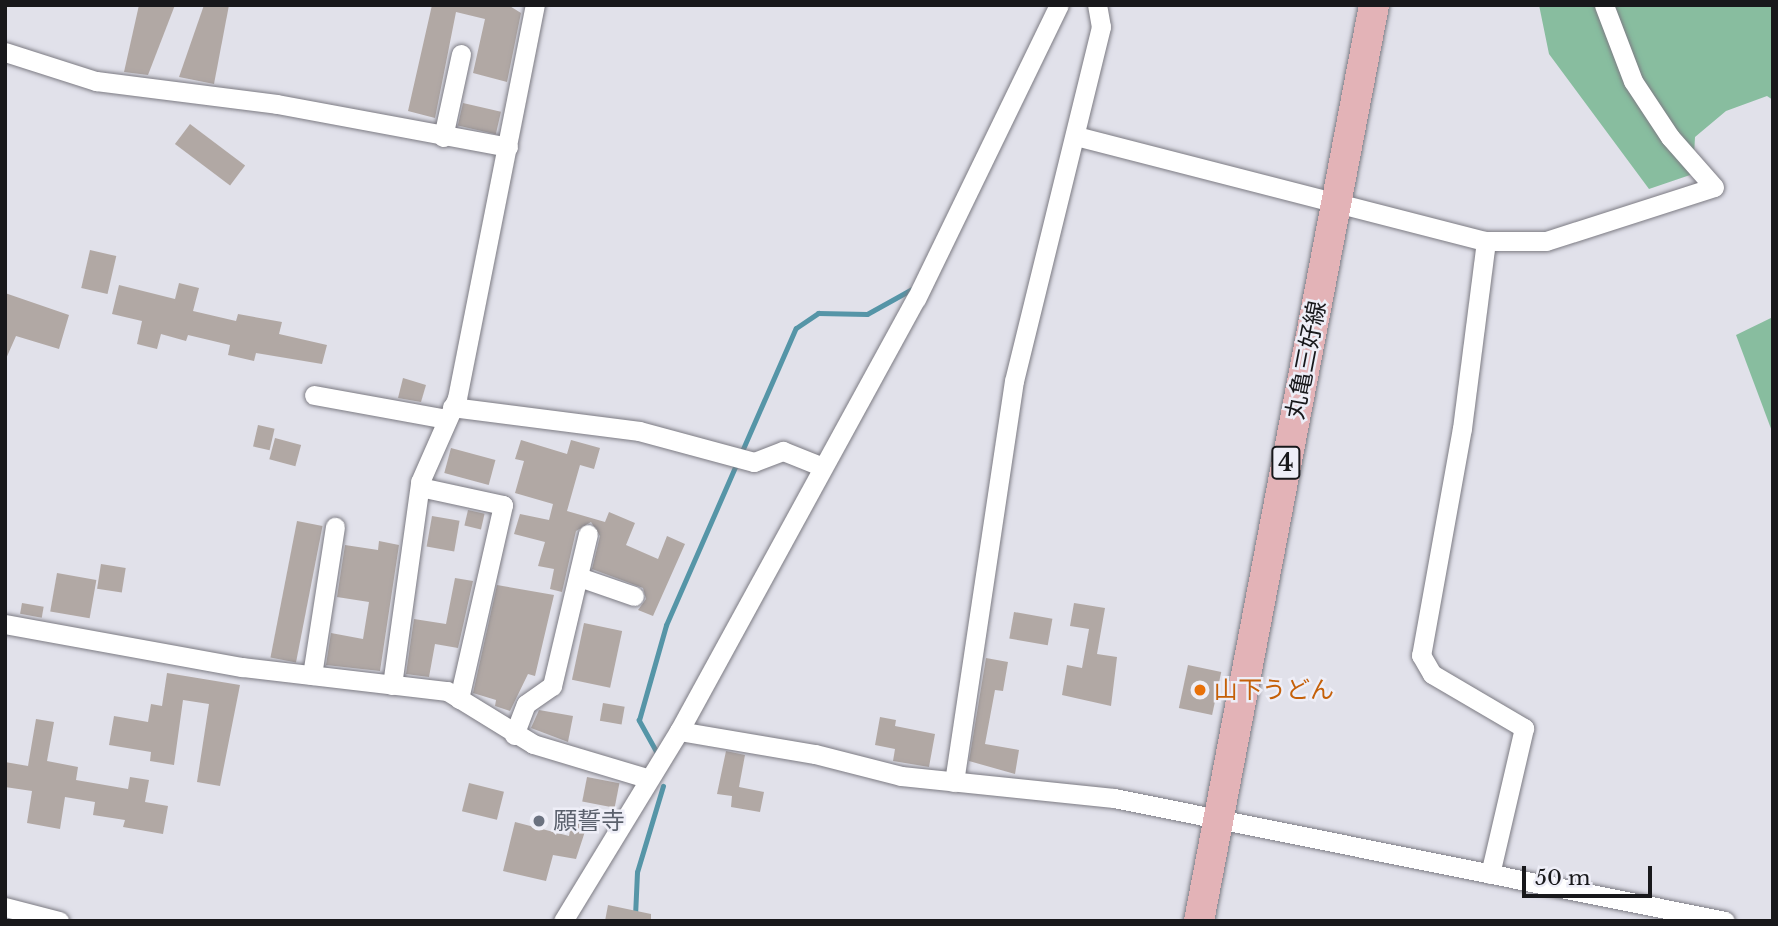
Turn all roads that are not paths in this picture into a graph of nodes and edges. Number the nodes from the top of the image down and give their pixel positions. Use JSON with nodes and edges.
{"nodes":[{"id":1,"x":535,"y":5,"type":"edge"},
{"id":2,"x":1059,"y":5,"type":"edge"},
{"id":3,"x":1097,"y":5,"type":"edge"},
{"id":4,"x":1374,"y":5,"type":"edge"},
{"id":5,"x":1604,"y":5,"type":"edge"},
{"id":6,"x":5,"y":52,"type":"edge"},
{"id":7,"x":461,"y":54,"type":"dead end"},
{"id":8,"x":1076,"y":136,"type":"junction"},
{"id":9,"x":443,"y":137,"type":"junction"},
{"id":10,"x":508,"y":146,"type":"junction"},
{"id":11,"x":1337,"y":204,"type":"junction"},
{"id":12,"x":1486,"y":241,"type":"junction"},
{"id":13,"x":314,"y":395,"type":"dead end"},
{"id":14,"x":449,"y":413,"type":"junction"},
{"id":15,"x":823,"y":467,"type":"junction"},
{"id":16,"x":420,"y":487,"type":"junction"},
{"id":17,"x":335,"y":527,"type":"dead end"},
{"id":18,"x":588,"y":534,"type":"dead end"},
{"id":19,"x":579,"y":577,"type":"junction"},
{"id":20,"x":634,"y":596,"type":"dead end"},
{"id":21,"x":5,"y":624,"type":"edge"},
{"id":22,"x":312,"y":675,"type":"junction"},
{"id":23,"x":392,"y":685,"type":"junction"},
{"id":24,"x":459,"y":699,"type":"junction"},
{"id":25,"x":679,"y":731,"type":"junction"},
{"id":26,"x":514,"y":735,"type":"junction"},
{"id":27,"x":646,"y":778,"type":"junction"},
{"id":28,"x":954,"y":782,"type":"junction"},
{"id":29,"x":1219,"y":818,"type":"junction"},
{"id":30,"x":1490,"y":874,"type":"junction"},
{"id":31,"x":5,"y":906,"type":"edge"},
{"id":32,"x":59,"y":921,"type":"edge"},
{"id":33,"x":563,"y":921,"type":"edge"},
{"id":34,"x":1199,"y":921,"type":"edge"},
{"id":35,"x":1725,"y":921,"type":"edge"}],
"edges":[{"from":1,"to":10,"type":"street"},
{"from":2,"to":15,"type":"street"},
{"from":3,"to":8,"type":"street"},
{"from":4,"to":11,"type":"main road","name":"丸亀三好線","number":"4"},
{"from":5,"to":12,"type":"street"},
{"from":6,"to":9,"type":"street"},
{"from":7,"to":9,"type":"street"},
{"from":8,"to":11,"type":"street"},
{"from":8,"to":28,"type":"street"},
{"from":9,"to":10,"type":"street"},
{"from":10,"to":14,"type":"street"},
{"from":11,"to":12,"type":"street"},
{"from":11,"to":29,"type":"main road","name":"丸亀三好線","number":"4"},
{"from":12,"to":30,"type":"street"},
{"from":13,"to":14,"type":"street"},
{"from":14,"to":15,"type":"street"},
{"from":14,"to":16,"type":"street"},
{"from":15,"to":25,"type":"street"},
{"from":16,"to":23,"type":"street"},
{"from":16,"to":24,"type":"street"},
{"from":17,"to":22,"type":"street"},
{"from":18,"to":19,"type":"street"},
{"from":19,"to":20,"type":"street"},
{"from":19,"to":26,"type":"street"},
{"from":21,"to":22,"type":"street"},
{"from":22,"to":23,"type":"street"},
{"from":23,"to":24,"type":"street"},
{"from":24,"to":26,"type":"street"},
{"from":25,"to":27,"type":"street"},
{"from":25,"to":28,"type":"street"},
{"from":26,"to":27,"type":"street"},
{"from":27,"to":33,"type":"street"},
{"from":28,"to":29,"type":"street"},
{"from":29,"to":30,"type":"street"},
{"from":29,"to":34,"type":"main road","name":"丸亀三好線","number":"4"},
{"from":30,"to":35,"type":"street"},
{"from":31,"to":32,"type":"street"}]}
